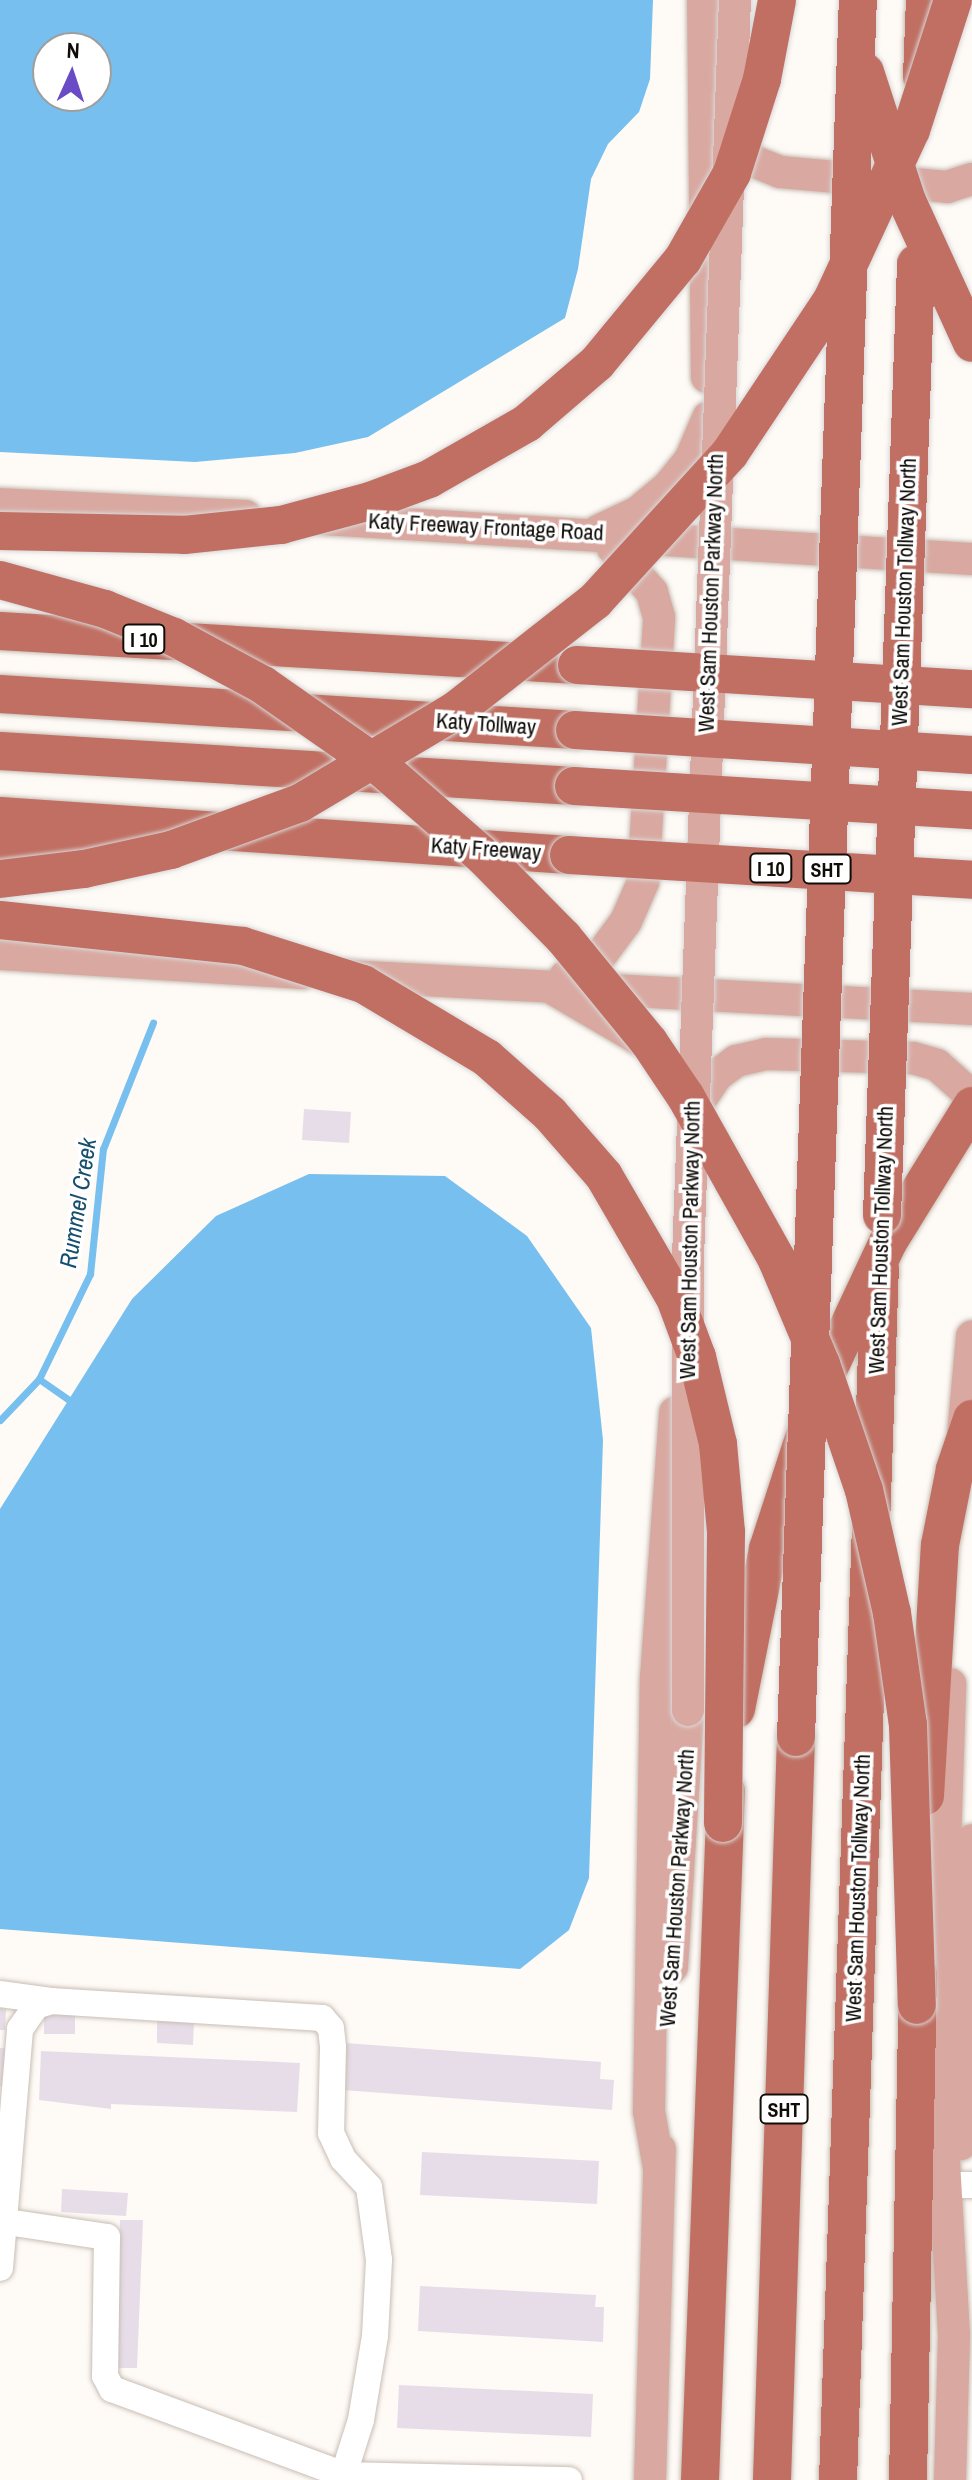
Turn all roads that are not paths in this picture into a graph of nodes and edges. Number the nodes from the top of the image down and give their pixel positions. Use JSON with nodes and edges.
{"nodes":[{"id":1,"x":703,"y":0,"type":"edge"},
{"id":2,"x":735,"y":0,"type":"edge"},
{"id":3,"x":777,"y":0,"type":"edge"},
{"id":4,"x":846,"y":0,"type":"edge"},
{"id":5,"x":858,"y":0,"type":"edge"},
{"id":6,"x":925,"y":0,"type":"edge"},
{"id":7,"x":953,"y":0,"type":"edge"},
{"id":8,"x":701,"y":40,"type":"junction"},
{"id":9,"x":972,"y":179,"type":"edge"},
{"id":10,"x":972,"y":343,"type":"edge"},
{"id":11,"x":708,"y":418,"type":"junction"},
{"id":12,"x":0,"y":504,"type":"edge"},
{"id":13,"x":0,"y":531,"type":"edge"},
{"id":14,"x":595,"y":532,"type":"junction"},
{"id":15,"x":719,"y":541,"type":"junction"},
{"id":16,"x":972,"y":559,"type":"edge"},
{"id":17,"x":0,"y":580,"type":"edge"},
{"id":18,"x":0,"y":604,"type":"edge"},
{"id":19,"x":0,"y":631,"type":"edge"},
{"id":20,"x":288,"y":648,"type":"junction"},
{"id":21,"x":972,"y":689,"type":"edge"},
{"id":22,"x":0,"y":694,"type":"edge"},
{"id":23,"x":0,"y":751,"type":"edge"},
{"id":24,"x":972,"y":755,"type":"edge"},
{"id":25,"x":972,"y":810,"type":"edge"},
{"id":26,"x":0,"y":816,"type":"edge"},
{"id":27,"x":339,"y":838,"type":"junction"},
{"id":28,"x":0,"y":847,"type":"edge"},
{"id":29,"x":0,"y":879,"type":"edge"},
{"id":30,"x":972,"y":880,"type":"edge"},
{"id":31,"x":0,"y":920,"type":"edge"},
{"id":32,"x":0,"y":954,"type":"edge"},
{"id":33,"x":548,"y":986,"type":"junction"},
{"id":34,"x":707,"y":995,"type":"junction"},
{"id":35,"x":972,"y":1009,"type":"edge"},
{"id":36,"x":972,"y":1096,"type":"edge"},
{"id":37,"x":698,"y":1103,"type":"junction"},
{"id":38,"x":972,"y":1106,"type":"edge"},
{"id":39,"x":972,"y":1336,"type":"edge"},
{"id":40,"x":972,"y":1419,"type":"edge"},
{"id":41,"x":723,"y":1823,"type":"junction"},
{"id":42,"x":972,"y":1840,"type":"edge"},
{"id":43,"x":970,"y":1955,"type":"edge"},
{"id":44,"x":0,"y":1994,"type":"edge"},
{"id":45,"x":51,"y":2001,"type":"junction"},
{"id":46,"x":917,"y":2005,"type":"junction"},
{"id":47,"x":659,"y":2168,"type":"junction"},
{"id":48,"x":966,"y":2185,"type":"edge"},
{"id":49,"x":4,"y":2221,"type":"edge"},
{"id":50,"x":0,"y":2268,"type":"edge"},
{"id":51,"x":954,"y":2335,"type":"junction"},
{"id":52,"x":343,"y":2478,"type":"edge"},
{"id":53,"x":569,"y":2480,"type":"edge"},
{"id":54,"x":650,"y":2480,"type":"edge"},
{"id":55,"x":700,"y":2480,"type":"edge"},
{"id":56,"x":772,"y":2480,"type":"edge"},
{"id":57,"x":838,"y":2480,"type":"edge"},
{"id":58,"x":908,"y":2480,"type":"edge"},
{"id":59,"x":950,"y":2480,"type":"edge"}],
"edges":[{"from":1,"to":8,"type":"main road"},
{"from":2,"to":47,"type":"main road","name":"West Sam Houston Parkway North","bridge":true},
{"from":3,"to":13,"type":"highway","bridge":true},
{"from":4,"to":10,"type":"highway","bridge":true},
{"from":5,"to":56,"type":"highway","number":"SHT","bridge":true},
{"from":6,"to":57,"type":"highway","name":"West Sam Houston Tollway North","bridge":true},
{"from":7,"to":29,"type":"highway","bridge":true},
{"from":8,"to":9,"type":"main road"},
{"from":8,"to":11,"type":"main road"},
{"from":11,"to":14,"type":"main road"},
{"from":11,"to":15,"type":"main road"},
{"from":12,"to":14,"type":"main road","name":"Katy Freeway Frontage Road"},
{"from":14,"to":15,"type":"main road","name":"Katy Freeway Frontage Road"},
{"from":14,"to":33,"type":"main road"},
{"from":15,"to":16,"type":"main road","name":"Katy Freeway Frontage Road"},
{"from":15,"to":34,"type":"main road"},
{"from":17,"to":46,"type":"highway","bridge":true},
{"from":18,"to":20,"type":"highway"},
{"from":19,"to":20,"type":"highway","number":"I 10"},
{"from":20,"to":21,"type":"highway","number":"I 10","bridge":true},
{"from":22,"to":24,"type":"highway","name":"Katy Tollway","bridge":true},
{"from":23,"to":25,"type":"highway","bridge":true},
{"from":26,"to":27,"type":"highway","name":"Katy Freeway","number":"I 10"},
{"from":27,"to":28,"type":"highway"},
{"from":27,"to":30,"type":"highway","name":"Katy Freeway","number":"I 10","bridge":true},
{"from":31,"to":41,"type":"highway","bridge":true},
{"from":32,"to":33,"type":"main road"},
{"from":33,"to":34,"type":"main road"},
{"from":33,"to":37,"type":"main road"},
{"from":34,"to":35,"type":"main road"},
{"from":34,"to":37,"type":"main road"},
{"from":36,"to":37,"type":"main road"},
{"from":37,"to":47,"type":"main road"},
{"from":38,"to":41,"type":"highway","bridge":true},
{"from":39,"to":51,"type":"main road"},
{"from":40,"to":46,"type":"highway","bridge":true},
{"from":41,"to":55,"type":"highway"},
{"from":42,"to":43,"type":"main road"},
{"from":43,"to":48,"type":"main road"},
{"from":44,"to":45,"type":"lane"},
{"from":45,"to":49,"type":"lane"},
{"from":45,"to":52,"type":"lane"},
{"from":46,"to":58,"type":"highway"},
{"from":47,"to":54,"type":"main road","name":"West Sam Houston Parkway North"},
{"from":48,"to":51,"type":"main road"},
{"from":49,"to":50,"type":"lane"},
{"from":49,"to":52,"type":"lane"},
{"from":51,"to":59,"type":"main road"},
{"from":52,"to":53,"type":"lane"}]}
